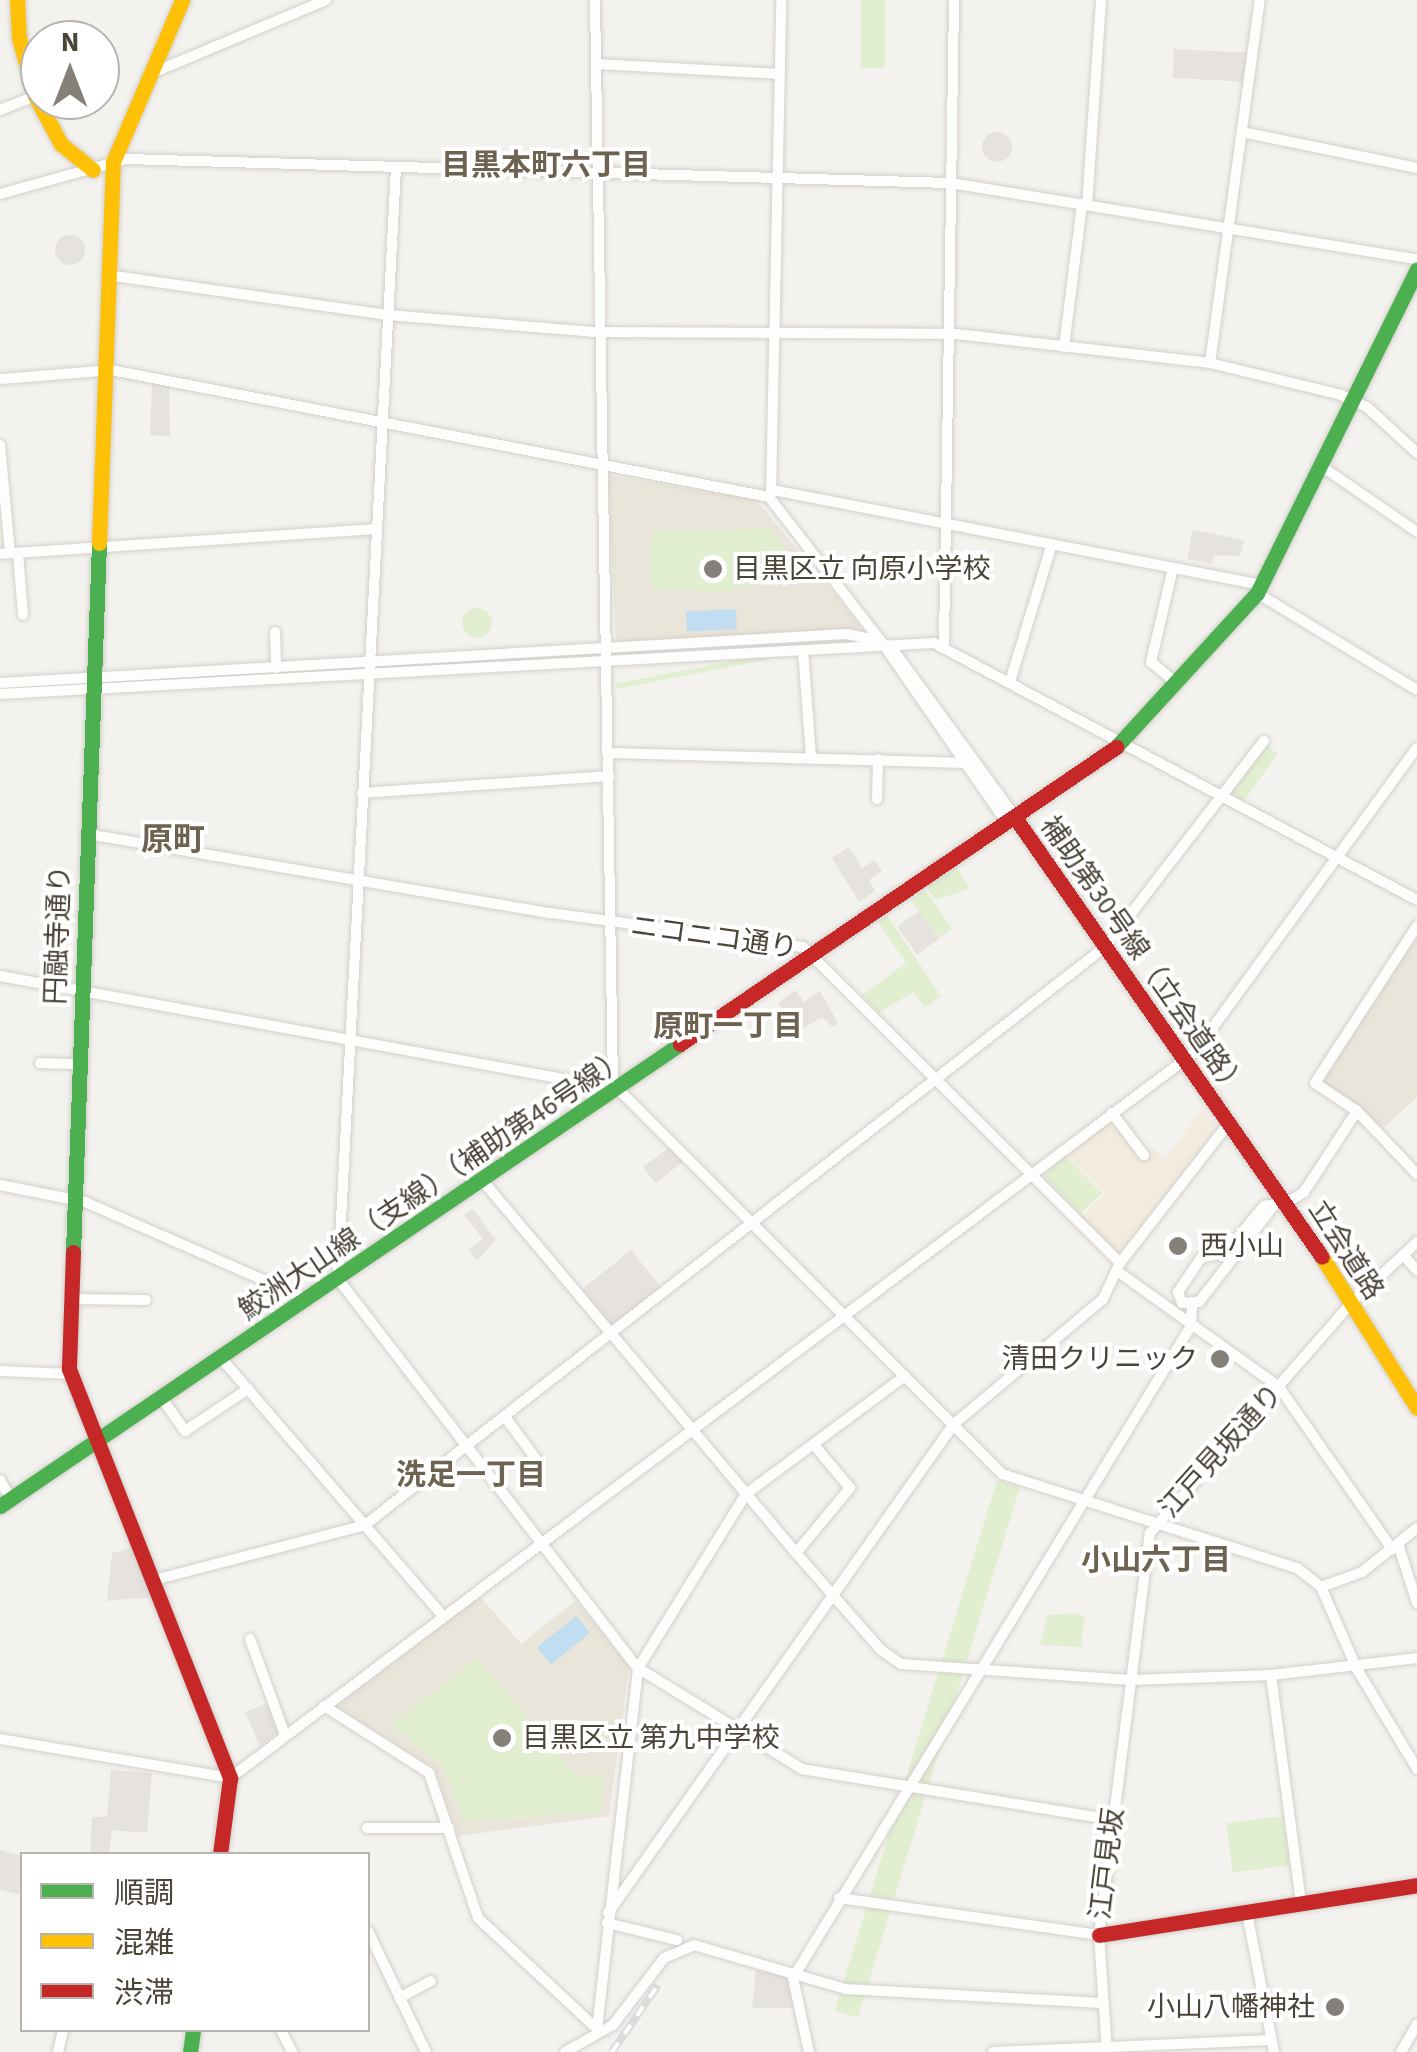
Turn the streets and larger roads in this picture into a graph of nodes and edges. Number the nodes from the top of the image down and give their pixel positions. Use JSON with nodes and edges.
{"nodes":[{"id":1,"x":17,"y":0,"type":"edge"},
{"id":2,"x":182,"y":0,"type":"edge"},
{"id":3,"x":326,"y":0,"type":"edge"},
{"id":4,"x":595,"y":0,"type":"edge"},
{"id":5,"x":782,"y":0,"type":"edge"},
{"id":6,"x":954,"y":0,"type":"edge"},
{"id":7,"x":1101,"y":0,"type":"edge"},
{"id":8,"x":1260,"y":0,"type":"edge"},
{"id":9,"x":20,"y":42,"type":"edge"},
{"id":10,"x":596,"y":64,"type":"junction"},
{"id":11,"x":150,"y":74,"type":"junction"},
{"id":12,"x":780,"y":74,"type":"junction"},
{"id":13,"x":48,"y":120,"type":"edge"},
{"id":14,"x":1242,"y":132,"type":"junction"},
{"id":15,"x":113,"y":162,"type":"junction"},
{"id":16,"x":396,"y":167,"type":"junction"},
{"id":17,"x":1417,"y":168,"type":"edge"},
{"id":18,"x":93,"y":170,"type":"junction"},
{"id":19,"x":598,"y":174,"type":"junction"},
{"id":20,"x":778,"y":180,"type":"junction"},
{"id":21,"x":951,"y":184,"type":"junction"},
{"id":22,"x":0,"y":194,"type":"edge"},
{"id":23,"x":1084,"y":205,"type":"junction"},
{"id":24,"x":1230,"y":228,"type":"junction"},
{"id":25,"x":1417,"y":259,"type":"edge"},
{"id":26,"x":1417,"y":269,"type":"edge"},
{"id":27,"x":107,"y":274,"type":"junction"},
{"id":28,"x":388,"y":315,"type":"junction"},
{"id":29,"x":601,"y":332,"type":"junction"},
{"id":30,"x":776,"y":334,"type":"junction"},
{"id":31,"x":949,"y":334,"type":"junction"},
{"id":32,"x":1064,"y":347,"type":"junction"},
{"id":33,"x":1210,"y":363,"type":"junction"},
{"id":34,"x":104,"y":370,"type":"junction"},
{"id":35,"x":0,"y":379,"type":"edge"},
{"id":36,"x":1354,"y":401,"type":"junction"},
{"id":37,"x":383,"y":420,"type":"junction"},
{"id":38,"x":0,"y":445,"type":"edge"},
{"id":39,"x":1417,"y":453,"type":"edge"},
{"id":40,"x":604,"y":465,"type":"junction"},
{"id":41,"x":1324,"y":468,"type":"junction"},
{"id":42,"x":771,"y":494,"type":"junction"},
{"id":43,"x":946,"y":527,"type":"junction"},
{"id":44,"x":375,"y":529,"type":"junction"},
{"id":45,"x":1417,"y":532,"type":"edge"},
{"id":46,"x":98,"y":547,"type":"junction"},
{"id":47,"x":1050,"y":547,"type":"junction"},
{"id":48,"x":9,"y":554,"type":"edge"},
{"id":49,"x":1173,"y":568,"type":"junction"},
{"id":50,"x":1259,"y":589,"type":"junction"},
{"id":51,"x":23,"y":614,"type":"dead end"},
{"id":52,"x":275,"y":632,"type":"dead end"},
{"id":53,"x":1321,"y":632,"type":"dead end"},
{"id":54,"x":1335,"y":641,"type":"junction"},
{"id":55,"x":883,"y":644,"type":"junction"},
{"id":56,"x":944,"y":645,"type":"junction"},
{"id":57,"x":803,"y":650,"type":"junction"},
{"id":58,"x":607,"y":655,"type":"junction"},
{"id":59,"x":276,"y":668,"type":"junction"},
{"id":60,"x":368,"y":668,"type":"junction"},
{"id":61,"x":1010,"y":682,"type":"junction"},
{"id":62,"x":0,"y":683,"type":"edge"},
{"id":63,"x":92,"y":684,"type":"junction"},
{"id":64,"x":1178,"y":685,"type":"junction"},
{"id":65,"x":1417,"y":690,"type":"edge"},
{"id":66,"x":0,"y":694,"type":"edge"},
{"id":67,"x":1124,"y":742,"type":"junction"},
{"id":68,"x":1264,"y":742,"type":"dead end"},
{"id":69,"x":1417,"y":748,"type":"edge"},
{"id":70,"x":608,"y":753,"type":"junction"},
{"id":71,"x":811,"y":757,"type":"junction"},
{"id":72,"x":878,"y":759,"type":"junction"},
{"id":73,"x":962,"y":762,"type":"junction"},
{"id":74,"x":609,"y":776,"type":"junction"},
{"id":75,"x":362,"y":793,"type":"junction"},
{"id":76,"x":1225,"y":796,"type":"junction"},
{"id":77,"x":877,"y":799,"type":"dead end"},
{"id":78,"x":1016,"y":819,"type":"junction"},
{"id":79,"x":87,"y":834,"type":"junction"},
{"id":80,"x":1337,"y":856,"type":"junction"},
{"id":81,"x":356,"y":881,"type":"junction"},
{"id":82,"x":1417,"y":900,"type":"edge"},
{"id":83,"x":611,"y":922,"type":"junction"},
{"id":84,"x":1417,"y":926,"type":"edge"},
{"id":85,"x":1106,"y":946,"type":"junction"},
{"id":86,"x":816,"y":955,"type":"junction"},
{"id":87,"x":0,"y":976,"type":"edge"},
{"id":88,"x":82,"y":990,"type":"junction"},
{"id":89,"x":348,"y":1038,"type":"junction"},
{"id":90,"x":1184,"y":1058,"type":"junction"},
{"id":91,"x":40,"y":1063,"type":"dead end"},
{"id":92,"x":78,"y":1064,"type":"junction"},
{"id":93,"x":936,"y":1078,"type":"junction"},
{"id":94,"x":616,"y":1088,"type":"junction"},
{"id":95,"x":1358,"y":1110,"type":"junction"},
{"id":96,"x":1112,"y":1113,"type":"junction"},
{"id":97,"x":1229,"y":1123,"type":"junction"},
{"id":98,"x":1144,"y":1155,"type":"dead end"},
{"id":99,"x":1032,"y":1173,"type":"junction"},
{"id":100,"x":1417,"y":1174,"type":"edge"},
{"id":101,"x":482,"y":1180,"type":"junction"},
{"id":102,"x":0,"y":1185,"type":"edge"},
{"id":103,"x":75,"y":1198,"type":"junction"},
{"id":104,"x":1280,"y":1201,"type":"junction"},
{"id":105,"x":755,"y":1221,"type":"junction"},
{"id":106,"x":1417,"y":1242,"type":"edge"},
{"id":107,"x":1403,"y":1255,"type":"junction"},
{"id":108,"x":1120,"y":1268,"type":"junction"},
{"id":109,"x":1417,"y":1270,"type":"edge"},
{"id":110,"x":338,"y":1279,"type":"junction"},
{"id":111,"x":70,"y":1298,"type":"junction"},
{"id":112,"x":308,"y":1299,"type":"junction"},
{"id":113,"x":146,"y":1300,"type":"dead end"},
{"id":114,"x":1351,"y":1303,"type":"junction"},
{"id":115,"x":1192,"y":1307,"type":"junction"},
{"id":116,"x":845,"y":1314,"type":"junction"},
{"id":117,"x":1190,"y":1326,"type":"junction"},
{"id":118,"x":614,"y":1334,"type":"junction"},
{"id":119,"x":221,"y":1358,"type":"junction"},
{"id":120,"x":0,"y":1371,"type":"edge"},
{"id":121,"x":71,"y":1374,"type":"junction"},
{"id":122,"x":906,"y":1376,"type":"junction"},
{"id":123,"x":1279,"y":1387,"type":"junction"},
{"id":124,"x":248,"y":1389,"type":"junction"},
{"id":125,"x":161,"y":1397,"type":"junction"},
{"id":126,"x":1417,"y":1408,"type":"edge"},
{"id":127,"x":505,"y":1417,"type":"junction"},
{"id":128,"x":954,"y":1424,"type":"junction"},
{"id":129,"x":692,"y":1429,"type":"junction"},
{"id":130,"x":97,"y":1439,"type":"junction"},
{"id":131,"x":814,"y":1445,"type":"junction"},
{"id":132,"x":466,"y":1447,"type":"junction"},
{"id":133,"x":536,"y":1459,"type":"dead end"},
{"id":134,"x":0,"y":1480,"type":"edge"},
{"id":135,"x":746,"y":1494,"type":"junction"},
{"id":136,"x":1083,"y":1500,"type":"junction"},
{"id":137,"x":6,"y":1502,"type":"edge"},
{"id":138,"x":1156,"y":1524,"type":"junction"},
{"id":139,"x":365,"y":1525,"type":"junction"},
{"id":140,"x":1417,"y":1528,"type":"edge"},
{"id":141,"x":540,"y":1544,"type":"junction"},
{"id":142,"x":1395,"y":1546,"type":"junction"},
{"id":143,"x":796,"y":1553,"type":"junction"},
{"id":144,"x":154,"y":1580,"type":"junction"},
{"id":145,"x":1321,"y":1587,"type":"junction"},
{"id":146,"x":833,"y":1596,"type":"junction"},
{"id":147,"x":1417,"y":1603,"type":"edge"},
{"id":148,"x":443,"y":1616,"type":"junction"},
{"id":149,"x":250,"y":1640,"type":"dead end"},
{"id":150,"x":1417,"y":1658,"type":"edge"},
{"id":151,"x":638,"y":1668,"type":"junction"},
{"id":152,"x":980,"y":1668,"type":"junction"},
{"id":153,"x":1357,"y":1668,"type":"junction"},
{"id":154,"x":1271,"y":1675,"type":"junction"},
{"id":155,"x":1130,"y":1680,"type":"junction"},
{"id":156,"x":324,"y":1706,"type":"junction"},
{"id":157,"x":739,"y":1732,"type":"junction"},
{"id":158,"x":286,"y":1735,"type":"junction"},
{"id":159,"x":0,"y":1739,"type":"edge"},
{"id":160,"x":1417,"y":1769,"type":"edge"},
{"id":161,"x":230,"y":1778,"type":"junction"},
{"id":162,"x":909,"y":1784,"type":"junction"},
{"id":163,"x":1112,"y":1820,"type":"junction"},
{"id":164,"x":368,"y":1828,"type":"dead end"},
{"id":165,"x":450,"y":1828,"type":"junction"},
{"id":166,"x":220,"y":1852,"type":"edge"},
{"id":167,"x":1417,"y":1885,"type":"edge"},
{"id":168,"x":839,"y":1898,"type":"junction"},
{"id":169,"x":1301,"y":1904,"type":"junction"},
{"id":170,"x":1247,"y":1912,"type":"junction"},
{"id":171,"x":608,"y":1918,"type":"junction"},
{"id":172,"x":370,"y":1935,"type":"edge"},
{"id":173,"x":1098,"y":1935,"type":"junction"},
{"id":174,"x":677,"y":1940,"type":"dead end"},
{"id":175,"x":793,"y":1978,"type":"junction"},
{"id":176,"x":432,"y":1981,"type":"dead end"},
{"id":177,"x":399,"y":1998,"type":"junction"},
{"id":178,"x":1102,"y":2003,"type":"junction"},
{"id":179,"x":1417,"y":2024,"type":"edge"},
{"id":180,"x":596,"y":2029,"type":"junction"},
{"id":181,"x":1273,"y":2046,"type":"edge"},
{"id":182,"x":1107,"y":2051,"type":"edge"},
{"id":183,"x":426,"y":2052,"type":"edge"},
{"id":184,"x":565,"y":2052,"type":"edge"},
{"id":185,"x":809,"y":2052,"type":"edge"},
{"id":186,"x":993,"y":2052,"type":"edge"},
{"id":187,"x":1401,"y":2052,"type":"edge"}],
"edges":[{"from":1,"to":9,"type":"street"},
{"from":2,"to":11,"type":"street","name":"円融寺通り"},
{"from":3,"to":11,"type":"street"},
{"from":4,"to":10,"type":"street"},
{"from":5,"to":12,"type":"street"},
{"from":6,"to":21,"type":"street"},
{"from":7,"to":23,"type":"street"},
{"from":8,"to":14,"type":"street"},
{"from":10,"to":12,"type":"street"},
{"from":10,"to":19,"type":"street"},
{"from":11,"to":15,"type":"street","name":"円融寺通り"},
{"from":12,"to":20,"type":"street"},
{"from":13,"to":18,"type":"street"},
{"from":14,"to":17,"type":"street"},
{"from":14,"to":24,"type":"street"},
{"from":15,"to":16,"type":"street"},
{"from":15,"to":18,"type":"street"},
{"from":15,"to":27,"type":"street","name":"円融寺通り"},
{"from":16,"to":19,"type":"street"},
{"from":16,"to":28,"type":"street"},
{"from":18,"to":22,"type":"street"},
{"from":19,"to":20,"type":"street"},
{"from":19,"to":29,"type":"street"},
{"from":20,"to":21,"type":"street"},
{"from":20,"to":30,"type":"street"},
{"from":21,"to":23,"type":"street"},
{"from":21,"to":31,"type":"street"},
{"from":23,"to":24,"type":"street"},
{"from":23,"to":32,"type":"street"},
{"from":24,"to":25,"type":"street"},
{"from":24,"to":33,"type":"street"},
{"from":26,"to":36,"type":"street","name":"鮫洲大山線（支線）（補助第46号線）"},
{"from":27,"to":28,"type":"street"},
{"from":27,"to":34,"type":"street","name":"円融寺通り"},
{"from":28,"to":29,"type":"street"},
{"from":28,"to":37,"type":"street"},
{"from":29,"to":30,"type":"street"},
{"from":29,"to":40,"type":"street"},
{"from":30,"to":31,"type":"street"},
{"from":30,"to":42,"type":"street"},
{"from":31,"to":32,"type":"street"},
{"from":31,"to":43,"type":"street"},
{"from":32,"to":33,"type":"street"},
{"from":33,"to":36,"type":"street"},
{"from":34,"to":35,"type":"street"},
{"from":34,"to":37,"type":"street"},
{"from":34,"to":46,"type":"street","name":"円融寺通り"},
{"from":36,"to":39,"type":"street"},
{"from":36,"to":41,"type":"street","name":"鮫洲大山線（支線）（補助第46号線）"},
{"from":37,"to":40,"type":"street"},
{"from":37,"to":44,"type":"street"},
{"from":38,"to":48,"type":"street"},
{"from":40,"to":42,"type":"street"},
{"from":40,"to":58,"type":"street"},
{"from":41,"to":45,"type":"street"},
{"from":41,"to":50,"type":"street","name":"鮫洲大山線（支線）（補助第46号線）"},
{"from":42,"to":43,"type":"street"},
{"from":42,"to":55,"type":"street"},
{"from":43,"to":47,"type":"street"},
{"from":43,"to":56,"type":"street"},
{"from":44,"to":46,"type":"street"},
{"from":44,"to":60,"type":"street"},
{"from":46,"to":48,"type":"street"},
{"from":46,"to":63,"type":"street","name":"円融寺通り"},
{"from":47,"to":49,"type":"street"},
{"from":47,"to":61,"type":"street"},
{"from":48,"to":51,"type":"street"},
{"from":49,"to":50,"type":"street"},
{"from":49,"to":64,"type":"street"},
{"from":50,"to":54,"type":"street"},
{"from":50,"to":64,"type":"street","name":"鮫洲大山線（支線）（補助第46号線）"},
{"from":52,"to":59,"type":"street"},
{"from":53,"to":54,"type":"street"},
{"from":54,"to":65,"type":"street"},
{"from":55,"to":56,"type":"street"},
{"from":55,"to":57,"type":"street"},
{"from":55,"to":58,"type":"street"},
{"from":55,"to":73,"type":"street"},
{"from":55,"to":78,"type":"street"},
{"from":56,"to":61,"type":"street"},
{"from":57,"to":58,"type":"street"},
{"from":57,"to":71,"type":"street"},
{"from":58,"to":60,"type":"street"},
{"from":58,"to":70,"type":"street"},
{"from":59,"to":60,"type":"street"},
{"from":59,"to":63,"type":"street"},
{"from":60,"to":63,"type":"street"},
{"from":60,"to":75,"type":"street"},
{"from":61,"to":67,"type":"street"},
{"from":62,"to":63,"type":"street"},
{"from":63,"to":66,"type":"street"},
{"from":63,"to":79,"type":"street","name":"円融寺通り"},
{"from":64,"to":67,"type":"street","name":"鮫洲大山線（支線）（補助第46号線）"},
{"from":67,"to":76,"type":"street"},
{"from":67,"to":78,"type":"street","name":"鮫洲大山線（支線）（補助第46号線）"},
{"from":68,"to":76,"type":"street"},
{"from":69,"to":80,"type":"street"},
{"from":70,"to":71,"type":"street"},
{"from":70,"to":74,"type":"street"},
{"from":71,"to":72,"type":"street"},
{"from":72,"to":73,"type":"street"},
{"from":72,"to":77,"type":"street"},
{"from":73,"to":78,"type":"street"},
{"from":74,"to":75,"type":"street"},
{"from":74,"to":83,"type":"street"},
{"from":75,"to":81,"type":"street"},
{"from":76,"to":80,"type":"street"},
{"from":76,"to":85,"type":"street"},
{"from":78,"to":85,"type":"street","name":"補助第30号線（立会道路）"},
{"from":78,"to":86,"type":"street","name":"鮫洲大山線（支線）（補助第46号線）"},
{"from":79,"to":81,"type":"street","name":"ニコニコ通り"},
{"from":79,"to":88,"type":"street","name":"円融寺通り"},
{"from":80,"to":82,"type":"street"},
{"from":80,"to":90,"type":"street"},
{"from":81,"to":83,"type":"street","name":"ニコニコ通り"},
{"from":81,"to":89,"type":"street"},
{"from":83,"to":86,"type":"street","name":"ニコニコ通り"},
{"from":83,"to":94,"type":"street"},
{"from":84,"to":95,"type":"street"},
{"from":85,"to":90,"type":"street","name":"補助第30号線（立会道路）"},
{"from":85,"to":93,"type":"street"},
{"from":86,"to":93,"type":"street"},
{"from":86,"to":94,"type":"street","name":"鮫洲大山線（支線）（補助第46号線）"},
{"from":87,"to":88,"type":"street"},
{"from":88,"to":89,"type":"street"},
{"from":88,"to":92,"type":"street","name":"円融寺通り"},
{"from":89,"to":94,"type":"street"},
{"from":89,"to":110,"type":"street"},
{"from":90,"to":96,"type":"street"},
{"from":90,"to":97,"type":"street","name":"補助第30号線（立会道路）"},
{"from":91,"to":92,"type":"street"},
{"from":92,"to":103,"type":"street","name":"円融寺通り"},
{"from":93,"to":99,"type":"street"},
{"from":93,"to":105,"type":"street"},
{"from":94,"to":101,"type":"street","name":"鮫洲大山線（支線）（補助第46号線）"},
{"from":94,"to":105,"type":"street"},
{"from":95,"to":100,"type":"street"},
{"from":95,"to":104,"type":"street"},
{"from":96,"to":98,"type":"street"},
{"from":96,"to":99,"type":"street"},
{"from":97,"to":104,"type":"street","name":"立会道路"},
{"from":97,"to":108,"type":"street"},
{"from":99,"to":108,"type":"street"},
{"from":99,"to":116,"type":"street"},
{"from":101,"to":110,"type":"street","name":"鮫洲大山線（支線）（補助第46号線）"},
{"from":101,"to":118,"type":"street"},
{"from":102,"to":103,"type":"street"},
{"from":103,"to":111,"type":"street","name":"円融寺通り"},
{"from":103,"to":112,"type":"street"},
{"from":104,"to":114,"type":"street","name":"立会道路"},
{"from":104,"to":115,"type":"street"},
{"from":104,"to":115,"type":"street"},
{"from":105,"to":116,"type":"street"},
{"from":105,"to":118,"type":"street"},
{"from":106,"to":107,"type":"street","name":"江戸見坂通り"},
{"from":107,"to":109,"type":"street"},
{"from":107,"to":114,"type":"street","name":"江戸見坂通り"},
{"from":108,"to":117,"type":"street"},
{"from":108,"to":128,"type":"street"},
{"from":110,"to":112,"type":"street","name":"鮫洲大山線（支線）（補助第46号線）"},
{"from":110,"to":132,"type":"street"},
{"from":111,"to":113,"type":"street"},
{"from":111,"to":121,"type":"street","name":"円融寺通り"},
{"from":112,"to":119,"type":"street","name":"鮫洲大山線（支線）（補助第46号線）"},
{"from":114,"to":123,"type":"street","name":"江戸見坂通り"},
{"from":114,"to":126,"type":"street","name":"立会道路"},
{"from":115,"to":117,"type":"street"},
{"from":116,"to":122,"type":"street"},
{"from":116,"to":129,"type":"street"},
{"from":117,"to":123,"type":"street"},
{"from":117,"to":136,"type":"street"},
{"from":118,"to":127,"type":"street"},
{"from":118,"to":129,"type":"street"},
{"from":119,"to":124,"type":"street"},
{"from":119,"to":125,"type":"street","name":"鮫洲大山線（支線）（補助第46号線）"},
{"from":120,"to":121,"type":"street"},
{"from":121,"to":130,"type":"street","name":"円融寺通り"},
{"from":122,"to":128,"type":"street"},
{"from":122,"to":131,"type":"street"},
{"from":123,"to":138,"type":"street","name":"江戸見坂通り"},
{"from":123,"to":142,"type":"street"},
{"from":124,"to":125,"type":"street"},
{"from":124,"to":139,"type":"street"},
{"from":125,"to":130,"type":"street","name":"鮫洲大山線（支線）（補助第46号線）"},
{"from":127,"to":132,"type":"street"},
{"from":127,"to":133,"type":"street"},
{"from":128,"to":136,"type":"street"},
{"from":128,"to":146,"type":"street"},
{"from":129,"to":135,"type":"street"},
{"from":129,"to":141,"type":"street"},
{"from":130,"to":137,"type":"street","name":"鮫洲大山線（支線）（補助第46号線）"},
{"from":130,"to":144,"type":"street","name":"円融寺通り"},
{"from":131,"to":135,"type":"street"},
{"from":131,"to":143,"type":"street"},
{"from":132,"to":139,"type":"street"},
{"from":132,"to":141,"type":"street"},
{"from":134,"to":137,"type":"street"},
{"from":135,"to":143,"type":"street"},
{"from":135,"to":151,"type":"street"},
{"from":136,"to":138,"type":"street"},
{"from":136,"to":152,"type":"street"},
{"from":138,"to":145,"type":"street"},
{"from":138,"to":155,"type":"street","name":"江戸見坂通り"},
{"from":139,"to":144,"type":"street"},
{"from":139,"to":148,"type":"street"},
{"from":140,"to":142,"type":"street"},
{"from":141,"to":148,"type":"street"},
{"from":141,"to":151,"type":"street"},
{"from":142,"to":145,"type":"street"},
{"from":142,"to":147,"type":"street"},
{"from":143,"to":146,"type":"street"},
{"from":144,"to":161,"type":"street","name":"円融寺通り"},
{"from":145,"to":153,"type":"street"},
{"from":146,"to":152,"type":"street"},
{"from":146,"to":157,"type":"street"},
{"from":148,"to":156,"type":"street"},
{"from":149,"to":158,"type":"street"},
{"from":150,"to":153,"type":"street"},
{"from":151,"to":157,"type":"street"},
{"from":151,"to":171,"type":"street"},
{"from":152,"to":155,"type":"street"},
{"from":152,"to":162,"type":"street"},
{"from":153,"to":154,"type":"street"},
{"from":153,"to":160,"type":"street"},
{"from":154,"to":155,"type":"street"},
{"from":154,"to":169,"type":"street"},
{"from":155,"to":163,"type":"street","name":"江戸見坂"},
{"from":156,"to":158,"type":"street"},
{"from":156,"to":165,"type":"street"},
{"from":157,"to":162,"type":"street"},
{"from":157,"to":171,"type":"street"},
{"from":158,"to":161,"type":"street"},
{"from":159,"to":161,"type":"street"},
{"from":161,"to":166,"type":"street","name":"円融寺通り"},
{"from":162,"to":163,"type":"street"},
{"from":162,"to":168,"type":"street"},
{"from":163,"to":173,"type":"street","name":"江戸見坂"},
{"from":164,"to":165,"type":"street"},
{"from":165,"to":180,"type":"street"},
{"from":167,"to":169,"type":"street"},
{"from":168,"to":173,"type":"street"},
{"from":168,"to":175,"type":"street"},
{"from":169,"to":170,"type":"street"},
{"from":170,"to":173,"type":"street"},
{"from":170,"to":181,"type":"street"},
{"from":171,"to":174,"type":"street"},
{"from":171,"to":180,"type":"street"},
{"from":172,"to":177,"type":"street"},
{"from":173,"to":178,"type":"street","name":"江戸見坂"},
{"from":175,"to":178,"type":"street"},
{"from":175,"to":180,"type":"street"},
{"from":175,"to":185,"type":"street"},
{"from":176,"to":177,"type":"street"},
{"from":177,"to":183,"type":"street"},
{"from":178,"to":182,"type":"street","name":"江戸見坂"},
{"from":179,"to":187,"type":"street"},
{"from":180,"to":184,"type":"street"},
{"from":181,"to":182,"type":"street"},
{"from":182,"to":186,"type":"street"}]}
